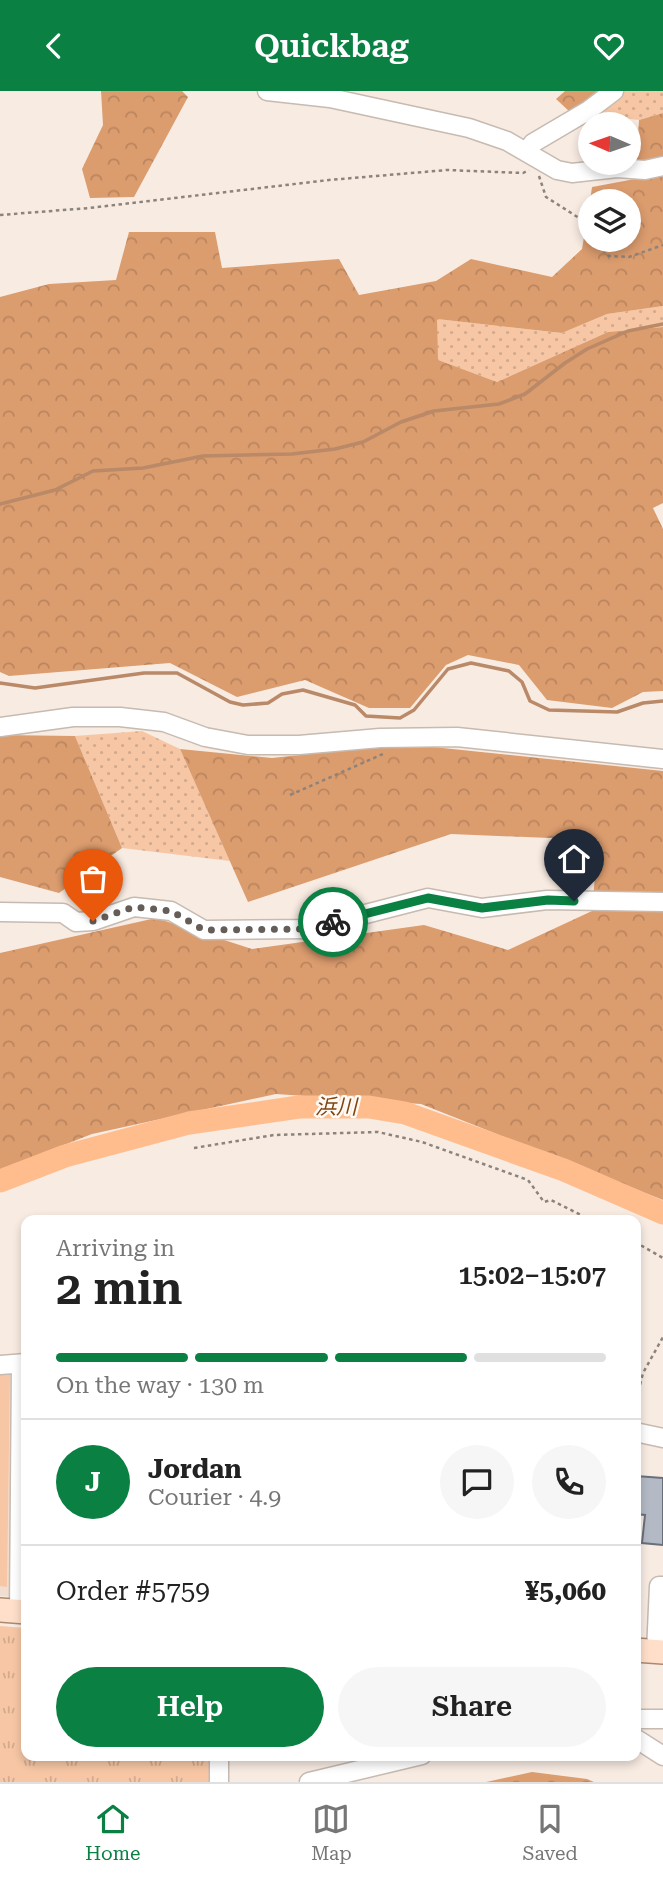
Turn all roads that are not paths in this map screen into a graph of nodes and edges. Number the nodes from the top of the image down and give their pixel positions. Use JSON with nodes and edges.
{"nodes":[{"id":1,"x":267,"y":91,"type":"edge"},
{"id":2,"x":614,"y":91,"type":"edge"},
{"id":3,"x":532,"y":159,"type":"junction"},
{"id":4,"x":663,"y":166,"type":"edge"},
{"id":5,"x":0,"y":727,"type":"edge"},
{"id":6,"x":663,"y":759,"type":"edge"},
{"id":7,"x":663,"y":902,"type":"edge"},
{"id":8,"x":0,"y":912,"type":"edge"},
{"id":9,"x":21,"y":1364,"type":"edge"},
{"id":10,"x":0,"y":1365,"type":"edge"},
{"id":11,"x":641,"y":1433,"type":"edge"},
{"id":12,"x":663,"y":1438,"type":"edge"},
{"id":13,"x":21,"y":1446,"type":"edge"},
{"id":14,"x":663,"y":1586,"type":"edge"},
{"id":15,"x":15,"y":1611,"type":"edge"},
{"id":16,"x":651,"y":1651,"type":"edge"},
{"id":17,"x":641,"y":1719,"type":"edge"},
{"id":18,"x":663,"y":1719,"type":"edge"},
{"id":19,"x":641,"y":1742,"type":"edge"},
{"id":20,"x":663,"y":1756,"type":"edge"},
{"id":21,"x":219,"y":1761,"type":"edge"},
{"id":22,"x":397,"y":1761,"type":"edge"},
{"id":23,"x":219,"y":1782,"type":"edge"},
{"id":24,"x":309,"y":1782,"type":"edge"}],
"edges":[{"from":1,"to":3,"type":"street"},
{"from":2,"to":3,"type":"street"},
{"from":3,"to":4,"type":"street"},
{"from":5,"to":6,"type":"street"},
{"from":7,"to":8,"type":"street"},
{"from":9,"to":10,"type":"street"},
{"from":11,"to":12,"type":"street"},
{"from":13,"to":15,"type":"street"},
{"from":14,"to":16,"type":"street"},
{"from":17,"to":18,"type":"street"},
{"from":19,"to":20,"type":"street"},
{"from":21,"to":23,"type":"street"},
{"from":22,"to":24,"type":"street"}]}
